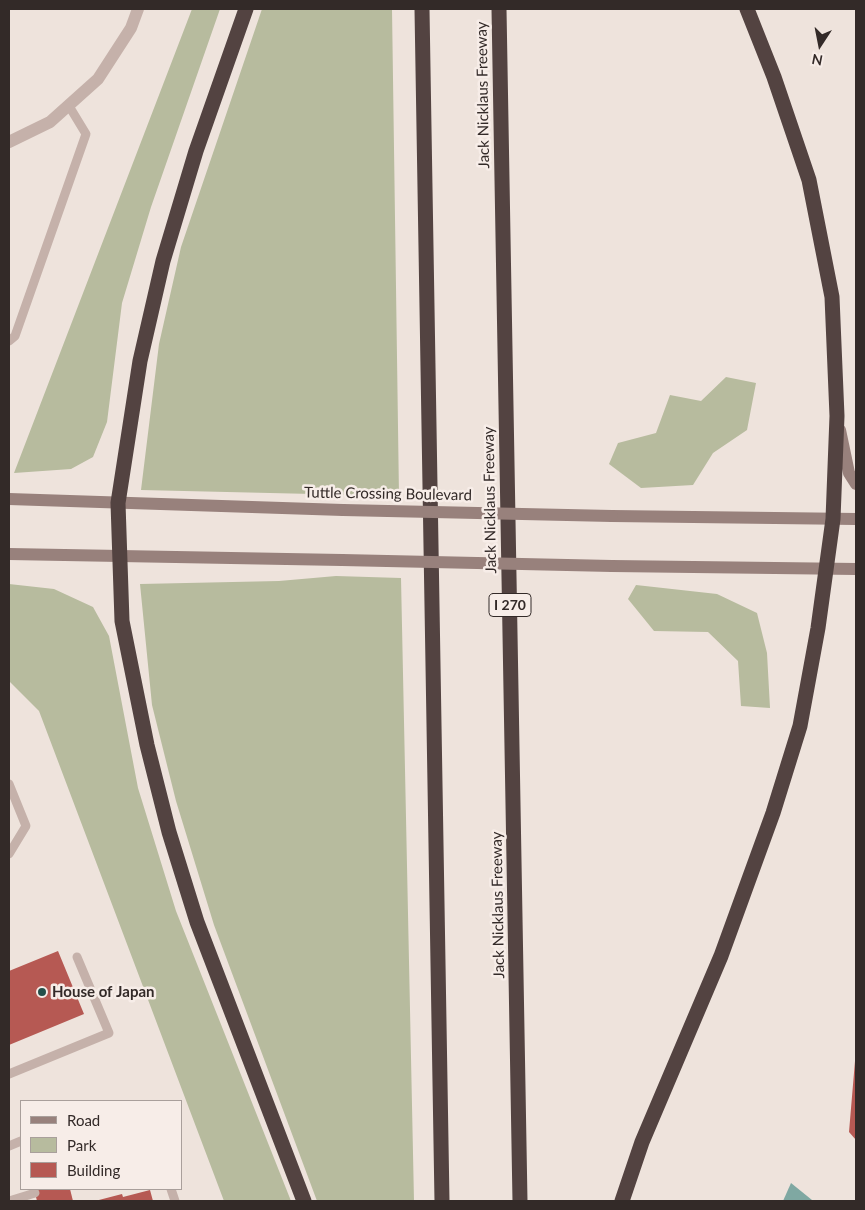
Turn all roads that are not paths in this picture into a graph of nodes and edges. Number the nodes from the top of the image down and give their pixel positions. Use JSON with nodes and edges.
{"nodes":[{"id":1,"x":138,"y":9,"type":"edge"},
{"id":2,"x":246,"y":9,"type":"edge"},
{"id":3,"x":422,"y":9,"type":"edge"},
{"id":4,"x":499,"y":9,"type":"edge"},
{"id":5,"x":747,"y":9,"type":"edge"},
{"id":6,"x":69,"y":106,"type":"junction"},
{"id":7,"x":9,"y":142,"type":"edge"},
{"id":8,"x":9,"y":341,"type":"edge"},
{"id":9,"x":837,"y":416,"type":"junction"},
{"id":10,"x":856,"y":484,"type":"edge"},
{"id":11,"x":9,"y":499,"type":"edge"},
{"id":12,"x":118,"y":502,"type":"junction"},
{"id":13,"x":832,"y":518,"type":"junction"},
{"id":14,"x":856,"y":519,"type":"edge"},
{"id":15,"x":9,"y":554,"type":"edge"},
{"id":16,"x":119,"y":556,"type":"junction"},
{"id":17,"x":826,"y":569,"type":"junction"},
{"id":18,"x":856,"y":570,"type":"edge"},
{"id":19,"x":9,"y":784,"type":"edge"},
{"id":20,"x":9,"y":854,"type":"edge"},
{"id":21,"x":77,"y":957,"type":"dead end"},
{"id":22,"x":9,"y":1074,"type":"edge"},
{"id":23,"x":35,"y":1193,"type":"dead end"},
{"id":24,"x":9,"y":1201,"type":"edge"},
{"id":25,"x":304,"y":1201,"type":"edge"},
{"id":26,"x":442,"y":1201,"type":"edge"},
{"id":27,"x":520,"y":1201,"type":"edge"},
{"id":28,"x":622,"y":1201,"type":"edge"}],
"edges":[{"from":1,"to":6,"type":"street"},
{"from":2,"to":12,"type":"highway"},
{"from":3,"to":26,"type":"highway"},
{"from":4,"to":27,"type":"highway","name":"Jack Nicklaus Freeway","number":"I 270"},
{"from":5,"to":9,"type":"highway"},
{"from":6,"to":7,"type":"street"},
{"from":6,"to":8,"type":"lane"},
{"from":9,"to":10,"type":"main road"},
{"from":9,"to":13,"type":"highway"},
{"from":11,"to":12,"type":"main road","name":"Tuttle Crossing Boulevard"},
{"from":12,"to":13,"type":"main road","name":"Tuttle Crossing Boulevard","bridge":true},
{"from":12,"to":16,"type":"highway"},
{"from":13,"to":14,"type":"main road","name":"Tuttle Crossing Boulevard"},
{"from":13,"to":17,"type":"highway"},
{"from":15,"to":16,"type":"main road"},
{"from":16,"to":17,"type":"main road","bridge":true},
{"from":16,"to":25,"type":"highway"},
{"from":17,"to":18,"type":"main road"},
{"from":17,"to":28,"type":"highway"},
{"from":19,"to":20,"type":"lane"},
{"from":21,"to":22,"type":"lane"},
{"from":23,"to":24,"type":"lane"}]}
